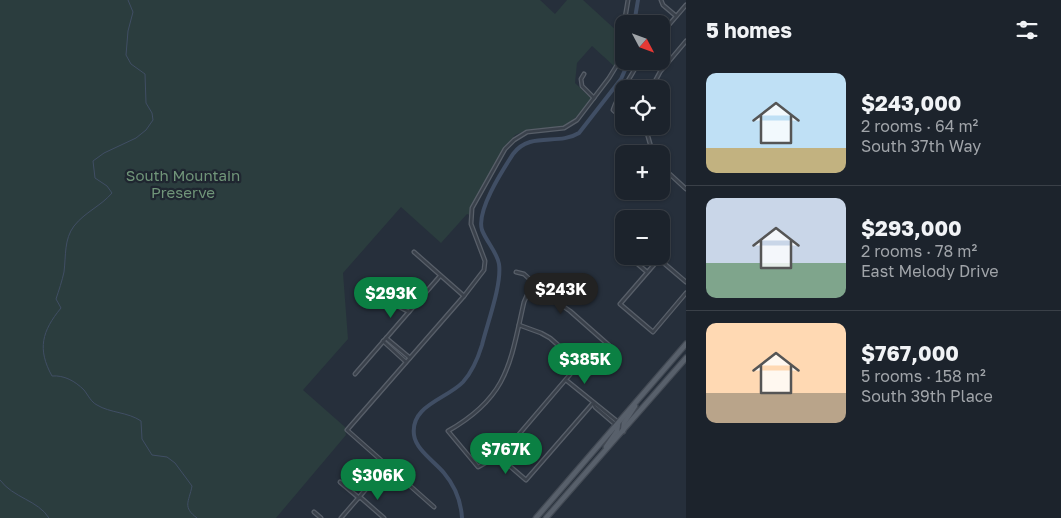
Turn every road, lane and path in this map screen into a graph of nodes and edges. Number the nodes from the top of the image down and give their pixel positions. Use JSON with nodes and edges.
{"nodes":[{"id":1,"x":628,"y":0,"type":"edge"},
{"id":2,"x":662,"y":0,"type":"edge"},
{"id":3,"x":686,"y":5,"type":"edge"},
{"id":4,"x":626,"y":15,"type":"edge"},
{"id":5,"x":676,"y":16,"type":"junction"},
{"id":6,"x":670,"y":23,"type":"edge"},
{"id":7,"x":686,"y":41,"type":"edge"},
{"id":8,"x":615,"y":68,"type":"edge"},
{"id":9,"x":584,"y":74,"type":"dead end"},
{"id":10,"x":656,"y":80,"type":"edge"},
{"id":11,"x":594,"y":98,"type":"junction"},
{"id":12,"x":670,"y":175,"type":"edge"},
{"id":13,"x":686,"y":190,"type":"edge"},
{"id":14,"x":414,"y":252,"type":"dead end"},
{"id":15,"x":639,"y":265,"type":"edge"},
{"id":16,"x":516,"y":272,"type":"dead end"},
{"id":17,"x":648,"y":273,"type":"junction"},
{"id":18,"x":440,"y":276,"type":"junction"},
{"id":19,"x":686,"y":282,"type":"edge"},
{"id":20,"x":534,"y":284,"type":"junction"},
{"id":21,"x":378,"y":286,"type":"dead end"},
{"id":22,"x":686,"y":293,"type":"edge"},
{"id":23,"x":464,"y":296,"type":"junction"},
{"id":24,"x":409,"y":312,"type":"junction"},
{"id":25,"x":519,"y":325,"type":"junction"},
{"id":26,"x":386,"y":338,"type":"junction"},
{"id":27,"x":383,"y":341,"type":"junction"},
{"id":28,"x":686,"y":344,"type":"edge"},
{"id":29,"x":410,"y":358,"type":"junction"},
{"id":30,"x":686,"y":358,"type":"edge"},
{"id":31,"x":406,"y":362,"type":"junction"},
{"id":32,"x":579,"y":364,"type":"junction"},
{"id":33,"x":665,"y":368,"type":"junction"},
{"id":34,"x":355,"y":374,"type":"dead end"},
{"id":35,"x":672,"y":374,"type":"junction"},
{"id":36,"x":566,"y":380,"type":"junction"},
{"id":37,"x":593,"y":403,"type":"junction"},
{"id":38,"x":621,"y":427,"type":"junction"},
{"id":39,"x":498,"y":456,"type":"junction"},
{"id":40,"x":386,"y":466,"type":"junction"},
{"id":41,"x":340,"y":482,"type":"dead end"},
{"id":42,"x":359,"y":497,"type":"junction"},
{"id":43,"x":434,"y":507,"type":"dead end"},
{"id":44,"x":314,"y":512,"type":"dead end"},
{"id":45,"x":321,"y":518,"type":"edge"},
{"id":46,"x":341,"y":518,"type":"edge"},
{"id":47,"x":384,"y":518,"type":"edge"},
{"id":48,"x":536,"y":518,"type":"edge"},
{"id":49,"x":546,"y":518,"type":"edge"}],
"edges":[{"from":1,"to":4,"type":"street"},
{"from":2,"to":5,"type":"street"},
{"from":3,"to":5,"type":"street"},
{"from":5,"to":6,"type":"street"},
{"from":7,"to":10,"type":"street"},
{"from":8,"to":11,"type":"street"},
{"from":9,"to":11,"type":"street"},
{"from":11,"to":23,"type":"street"},
{"from":12,"to":13,"type":"street"},
{"from":14,"to":18,"type":"street"},
{"from":15,"to":17,"type":"street"},
{"from":16,"to":20,"type":"street"},
{"from":17,"to":19,"type":"street"},
{"from":17,"to":22,"type":"street"},
{"from":18,"to":23,"type":"street"},
{"from":18,"to":24,"type":"street"},
{"from":20,"to":25,"type":"street"},
{"from":20,"to":32,"type":"street"},
{"from":21,"to":24,"type":"street"},
{"from":23,"to":29,"type":"street"},
{"from":24,"to":26,"type":"street"},
{"from":25,"to":32,"type":"street"},
{"from":25,"to":39,"type":"street"},
{"from":26,"to":27,"type":"street"},
{"from":26,"to":29,"type":"street"},
{"from":27,"to":31,"type":"street"},
{"from":27,"to":34,"type":"street"},
{"from":28,"to":33,"type":"main road"},
{"from":29,"to":31,"type":"street"},
{"from":30,"to":35,"type":"main road"},
{"from":31,"to":40,"type":"street"},
{"from":32,"to":36,"type":"street"},
{"from":33,"to":35,"type":"main road"},
{"from":33,"to":38,"type":"main road"},
{"from":35,"to":38,"type":"main road"},
{"from":36,"to":37,"type":"street"},
{"from":36,"to":39,"type":"street"},
{"from":37,"to":38,"type":"street"},
{"from":37,"to":39,"type":"street"},
{"from":38,"to":48,"type":"main road"},
{"from":38,"to":49,"type":"main road"},
{"from":40,"to":42,"type":"street"},
{"from":40,"to":43,"type":"street"},
{"from":41,"to":42,"type":"street"},
{"from":42,"to":46,"type":"street"},
{"from":42,"to":47,"type":"street"},
{"from":44,"to":45,"type":"street"}]}
